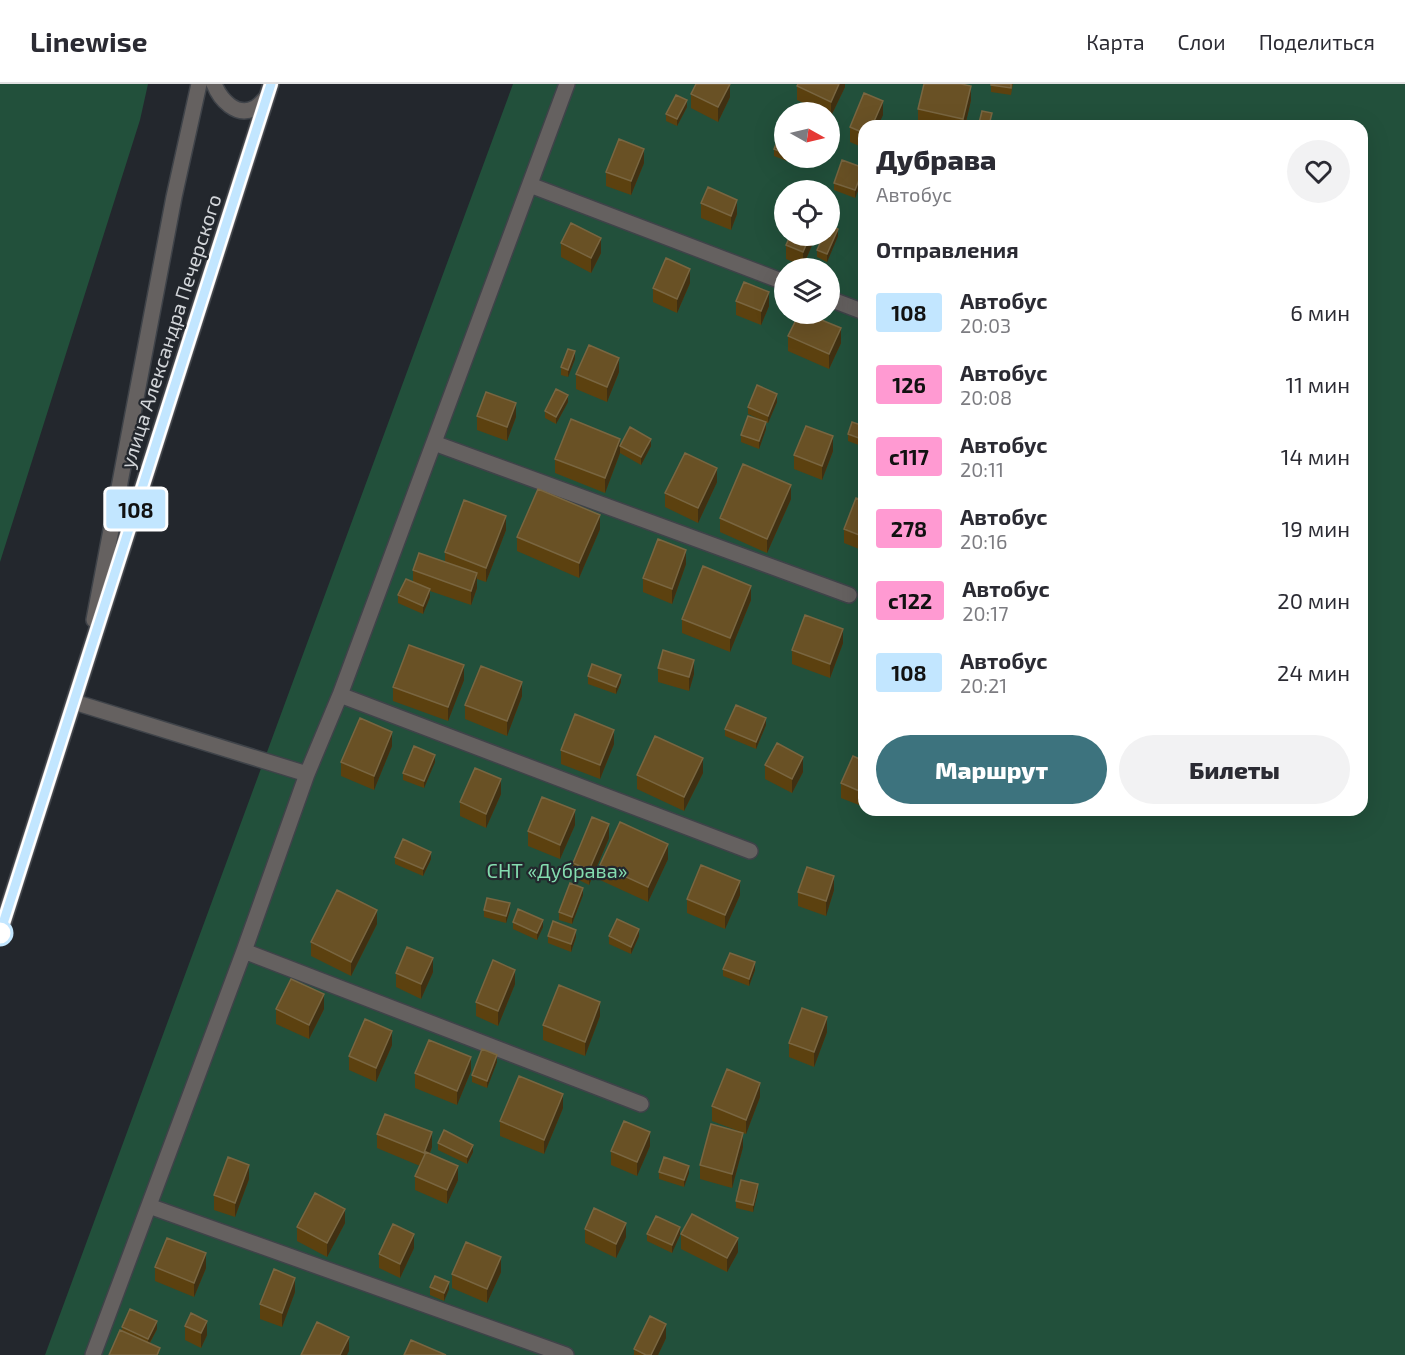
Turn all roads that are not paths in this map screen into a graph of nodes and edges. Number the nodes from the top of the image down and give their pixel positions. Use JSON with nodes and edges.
{"nodes":[{"id":1,"x":199,"y":84,"type":"edge"},
{"id":2,"x":213,"y":84,"type":"edge"},
{"id":3,"x":567,"y":84,"type":"edge"},
{"id":4,"x":269,"y":91,"type":"edge"},
{"id":5,"x":530,"y":185,"type":"junction"},
{"id":6,"x":774,"y":278,"type":"edge"},
{"id":7,"x":840,"y":303,"type":"edge"},
{"id":8,"x":858,"y":310,"type":"edge"},
{"id":9,"x":434,"y":443,"type":"junction"},
{"id":10,"x":849,"y":595,"type":"dead end"},
{"id":11,"x":86,"y":664,"type":"junction"},
{"id":12,"x":340,"y":695,"type":"junction"},
{"id":13,"x":74,"y":702,"type":"junction"},
{"id":14,"x":307,"y":774,"type":"junction"},
{"id":15,"x":750,"y":850,"type":"dead end"},
{"id":16,"x":0,"y":933,"type":"edge"},
{"id":17,"x":244,"y":951,"type":"junction"},
{"id":18,"x":641,"y":1104,"type":"dead end"},
{"id":19,"x":149,"y":1206,"type":"junction"},
{"id":20,"x":566,"y":1354,"type":"edge"},
{"id":21,"x":93,"y":1355,"type":"edge"}],
"edges":[{"from":1,"to":11,"type":"street"},
{"from":2,"to":4,"type":"street"},
{"from":3,"to":5,"type":"street"},
{"from":4,"to":11,"type":"main road","name":"улица Александра Печерского"},
{"from":5,"to":6,"type":"street"},
{"from":5,"to":9,"type":"street"},
{"from":7,"to":8,"type":"street"},
{"from":9,"to":10,"type":"street"},
{"from":9,"to":12,"type":"street"},
{"from":11,"to":13,"type":"main road","name":"улица Александра Печерского"},
{"from":12,"to":14,"type":"street"},
{"from":12,"to":15,"type":"street"},
{"from":13,"to":14,"type":"street"},
{"from":13,"to":16,"type":"main road","name":"улица Александра Печерского"},
{"from":14,"to":17,"type":"street"},
{"from":17,"to":18,"type":"street"},
{"from":17,"to":19,"type":"street"},
{"from":19,"to":20,"type":"street"},
{"from":19,"to":21,"type":"street"}]}
